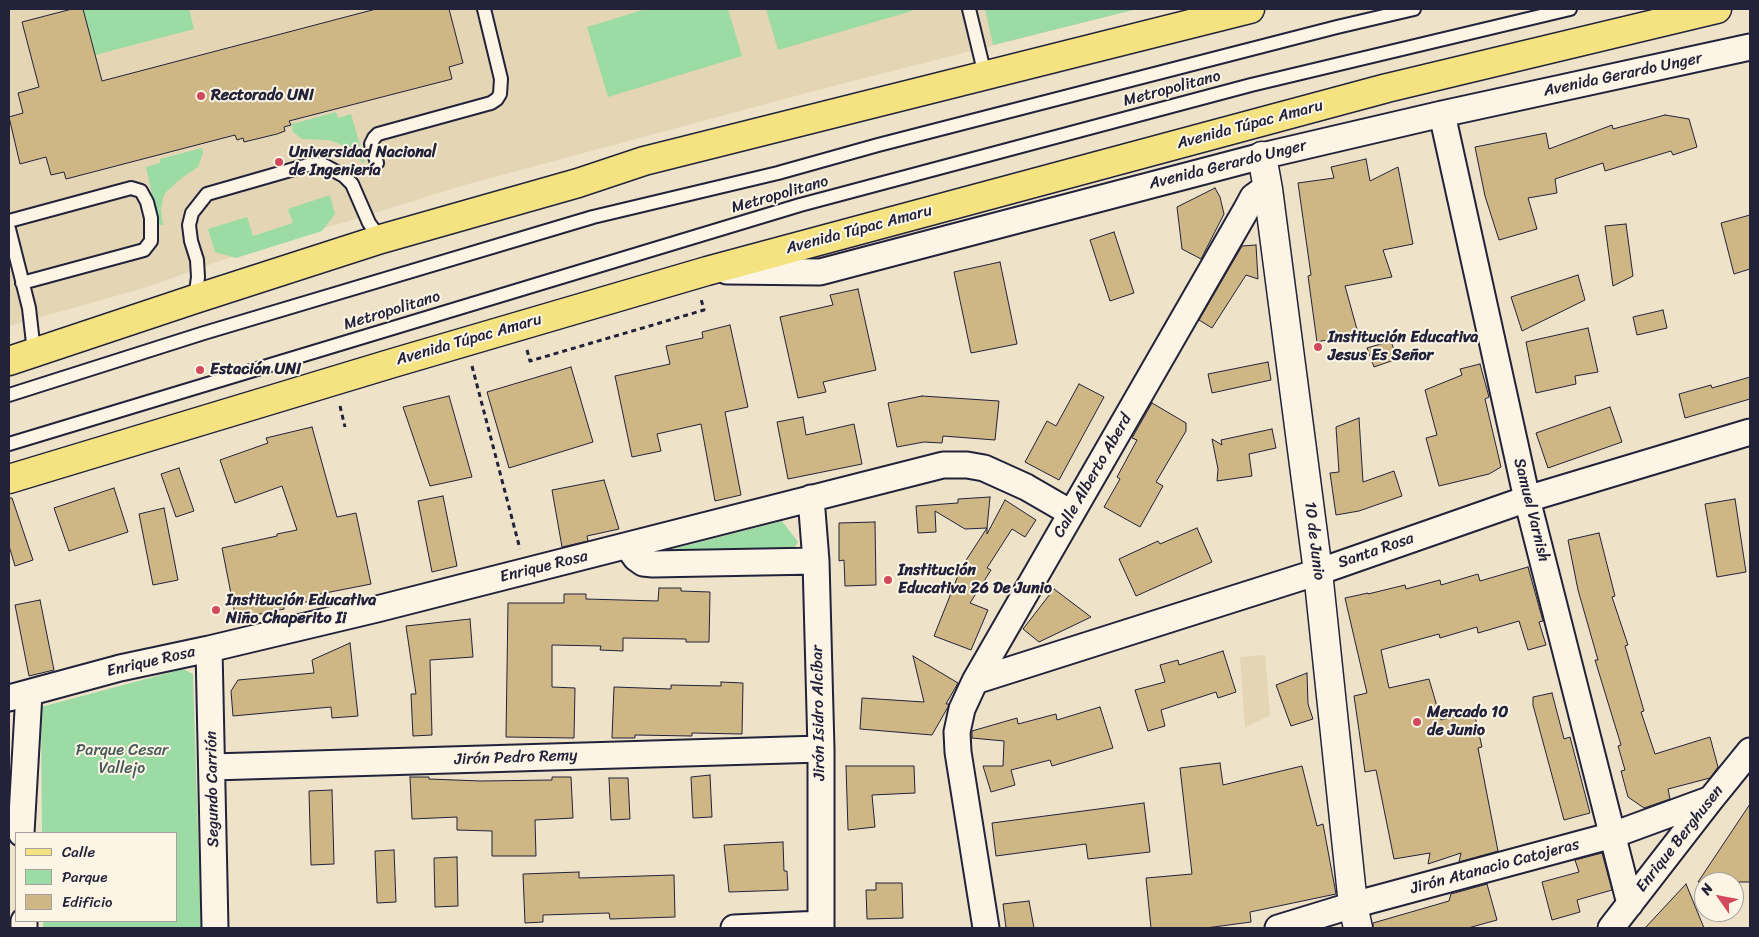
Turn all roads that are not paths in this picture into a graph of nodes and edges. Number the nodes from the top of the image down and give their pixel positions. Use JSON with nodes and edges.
{"nodes":[{"id":1,"x":484,"y":9,"type":"edge"},
{"id":2,"x":969,"y":9,"type":"edge"},
{"id":3,"x":1250,"y":9,"type":"edge"},
{"id":4,"x":1414,"y":9,"type":"edge"},
{"id":5,"x":1570,"y":9,"type":"edge"},
{"id":6,"x":1717,"y":9,"type":"edge"},
{"id":7,"x":1750,"y":47,"type":"edge"},
{"id":8,"x":985,"y":74,"type":"junction"},
{"id":9,"x":1442,"y":114,"type":"junction"},
{"id":10,"x":1262,"y":156,"type":"junction"},
{"id":11,"x":378,"y":163,"type":"dead end"},
{"id":12,"x":1268,"y":189,"type":"junction"},
{"id":13,"x":9,"y":221,"type":"edge"},
{"id":14,"x":9,"y":229,"type":"edge"},
{"id":15,"x":381,"y":239,"type":"junction"},
{"id":16,"x":701,"y":272,"type":"junction"},
{"id":17,"x":17,"y":278,"type":"edge"},
{"id":18,"x":195,"y":299,"type":"junction"},
{"id":19,"x":34,"y":352,"type":"junction"},
{"id":20,"x":9,"y":361,"type":"edge"},
{"id":21,"x":9,"y":395,"type":"edge"},
{"id":22,"x":1750,"y":432,"type":"edge"},
{"id":23,"x":9,"y":444,"type":"edge"},
{"id":24,"x":9,"y":479,"type":"edge"},
{"id":25,"x":811,"y":498,"type":"junction"},
{"id":26,"x":1527,"y":499,"type":"junction"},
{"id":27,"x":1071,"y":513,"type":"junction"},
{"id":28,"x":631,"y":545,"type":"junction"},
{"id":29,"x":816,"y":561,"type":"junction"},
{"id":30,"x":1318,"y":572,"type":"junction"},
{"id":31,"x":209,"y":649,"type":"junction"},
{"id":32,"x":975,"y":682,"type":"junction"},
{"id":33,"x":19,"y":696,"type":"edge"},
{"id":34,"x":820,"y":749,"type":"junction"},
{"id":35,"x":1750,"y":751,"type":"edge"},
{"id":36,"x":212,"y":767,"type":"junction"},
{"id":37,"x":1710,"y":799,"type":"junction"},
{"id":38,"x":21,"y":832,"type":"edge"},
{"id":39,"x":1613,"y":835,"type":"junction"},
{"id":40,"x":1630,"y":904,"type":"junction"},
{"id":41,"x":1355,"y":917,"type":"edge"},
{"id":42,"x":821,"y":926,"type":"edge"},
{"id":43,"x":215,"y":928,"type":"edge"},
{"id":44,"x":734,"y":928,"type":"edge"},
{"id":45,"x":986,"y":928,"type":"edge"},
{"id":46,"x":1278,"y":928,"type":"edge"},
{"id":47,"x":1611,"y":928,"type":"edge"}],
"edges":[{"from":1,"to":11,"type":"lane"},
{"from":2,"to":8,"type":"lane"},
{"from":3,"to":8,"type":"main road"},
{"from":4,"to":21,"type":"lane","name":"Metropolitano"},
{"from":5,"to":23,"type":"lane","name":"Metropolitano"},
{"from":6,"to":16,"type":"main road","name":"Avenida Túpac Amaru"},
{"from":7,"to":9,"type":"street","name":"Avenida Gerardo Unger"},
{"from":8,"to":15,"type":"main road"},
{"from":9,"to":10,"type":"street","name":"Avenida Gerardo Unger"},
{"from":9,"to":26,"type":"street","name":"Samuel Varnish"},
{"from":10,"to":12,"type":"street","name":"10 de Junio"},
{"from":10,"to":16,"type":"street","name":"Avenida Gerardo Unger"},
{"from":12,"to":27,"type":"street","name":"Calle Alberto Aberd"},
{"from":12,"to":30,"type":"street","name":"10 de Junio"},
{"from":13,"to":17,"type":"lane"},
{"from":14,"to":17,"type":"lane"},
{"from":15,"to":18,"type":"main road"},
{"from":15,"to":18,"type":"lane"},
{"from":16,"to":24,"type":"main road","name":"Avenida Túpac Amaru"},
{"from":17,"to":19,"type":"lane"},
{"from":18,"to":19,"type":"main road"},
{"from":19,"to":20,"type":"main road"},
{"from":22,"to":26,"type":"street","name":"Santa Rosa"},
{"from":25,"to":27,"type":"street","name":"Enrique Rosa"},
{"from":25,"to":28,"type":"street","name":"Enrique Rosa"},
{"from":25,"to":29,"type":"street","name":"Jirón Isidro Alcíbar"},
{"from":26,"to":30,"type":"street","name":"Santa Rosa"},
{"from":26,"to":39,"type":"street","name":"Samuel Varnish"},
{"from":27,"to":32,"type":"street","name":"Calle Alberto Aberd"},
{"from":28,"to":29,"type":"street"},
{"from":28,"to":31,"type":"street","name":"Enrique Rosa"},
{"from":29,"to":34,"type":"street","name":"Jirón Isidro Alcíbar"},
{"from":30,"to":32,"type":"street","name":"Santa Rosa"},
{"from":30,"to":41,"type":"street","name":"10 de Junio"},
{"from":31,"to":33,"type":"street","name":"Enrique Rosa"},
{"from":31,"to":36,"type":"street","name":"Segundo Carrión"},
{"from":32,"to":45,"type":"street","name":"Calle Alberto Aberd"},
{"from":33,"to":38,"type":"street"},
{"from":34,"to":36,"type":"street","name":"Jirón Pedro Remy"},
{"from":34,"to":42,"type":"street","name":"Jirón Isidro Alcíbar"},
{"from":35,"to":37,"type":"street","name":"Enrique Berghusen"},
{"from":36,"to":43,"type":"street","name":"Segundo Carrión"},
{"from":37,"to":39,"type":"street","name":"Jirón Atanacio Catojeras"},
{"from":37,"to":40,"type":"street","name":"Enrique Berghusen"},
{"from":39,"to":40,"type":"street","name":"Samuel Varnish"},
{"from":39,"to":41,"type":"street","name":"Jirón Atanacio Catojeras"},
{"from":40,"to":47,"type":"street","name":"Enrique Berghusen"},
{"from":41,"to":46,"type":"street","name":"Jirón Atanacio Catojeras"},
{"from":42,"to":44,"type":"street"}]}
